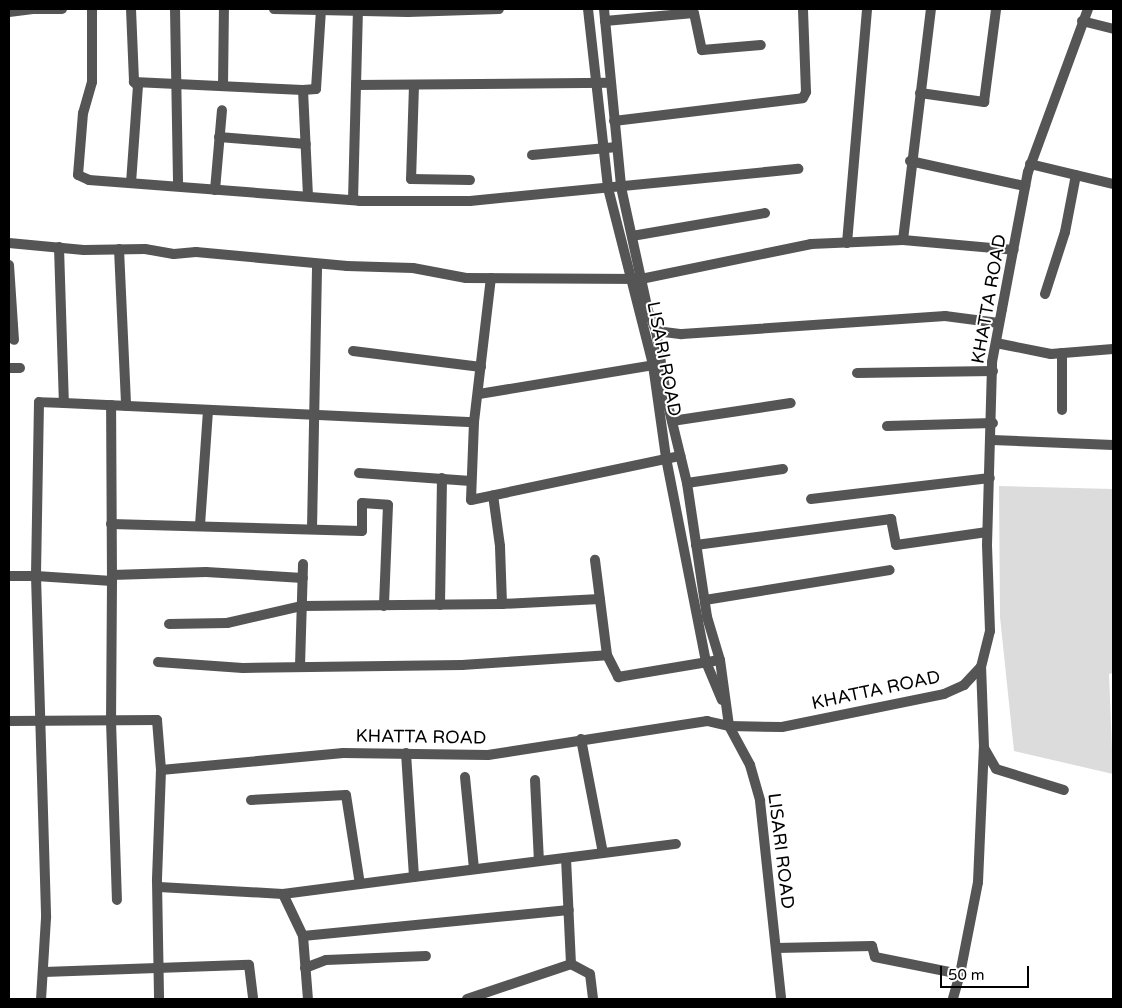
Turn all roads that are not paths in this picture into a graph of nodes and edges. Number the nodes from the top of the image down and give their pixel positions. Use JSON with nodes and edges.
{"nodes":[{"id":1,"x":33,"y":9,"type":"edge"},
{"id":2,"x":62,"y":9,"type":"edge"},
{"id":3,"x":92,"y":9,"type":"edge"},
{"id":4,"x":131,"y":9,"type":"edge"},
{"id":5,"x":175,"y":9,"type":"edge"},
{"id":6,"x":224,"y":9,"type":"edge"},
{"id":7,"x":274,"y":9,"type":"edge"},
{"id":8,"x":464,"y":9,"type":"edge"},
{"id":9,"x":499,"y":9,"type":"edge"},
{"id":10,"x":588,"y":9,"type":"edge"},
{"id":11,"x":604,"y":9,"type":"edge"},
{"id":12,"x":803,"y":9,"type":"edge"},
{"id":13,"x":867,"y":9,"type":"edge"},
{"id":14,"x":931,"y":9,"type":"edge"},
{"id":15,"x":996,"y":9,"type":"edge"},
{"id":16,"x":1088,"y":9,"type":"edge"},
{"id":17,"x":315,"y":10,"type":"edge"},
{"id":18,"x":358,"y":10,"type":"edge"},
{"id":19,"x":408,"y":11,"type":"edge"},
{"id":20,"x":9,"y":12,"type":"edge"},
{"id":21,"x":605,"y":21,"type":"junction"},
{"id":22,"x":1082,"y":21,"type":"junction"},
{"id":23,"x":1113,"y":29,"type":"edge"},
{"id":24,"x":761,"y":45,"type":"dead end"},
{"id":25,"x":134,"y":82,"type":"junction"},
{"id":26,"x":597,"y":83,"type":"junction"},
{"id":27,"x":610,"y":83,"type":"junction"},
{"id":28,"x":177,"y":84,"type":"junction"},
{"id":29,"x":414,"y":85,"type":"junction"},
{"id":30,"x":223,"y":86,"type":"junction"},
{"id":31,"x":356,"y":86,"type":"junction"},
{"id":32,"x":303,"y":90,"type":"junction"},
{"id":33,"x":920,"y":93,"type":"junction"},
{"id":34,"x":222,"y":110,"type":"dead end"},
{"id":35,"x":614,"y":121,"type":"junction"},
{"id":36,"x":219,"y":137,"type":"junction"},
{"id":37,"x":306,"y":144,"type":"junction"},
{"id":38,"x":616,"y":147,"type":"junction"},
{"id":39,"x":604,"y":148,"type":"junction"},
{"id":40,"x":532,"y":155,"type":"dead end"},
{"id":41,"x":910,"y":160,"type":"junction"},
{"id":42,"x":1030,"y":164,"type":"junction"},
{"id":43,"x":798,"y":169,"type":"dead end"},
{"id":44,"x":1076,"y":175,"type":"junction"},
{"id":45,"x":470,"y":180,"type":"dead end"},
{"id":46,"x":131,"y":183,"type":"junction"},
{"id":47,"x":178,"y":184,"type":"junction"},
{"id":48,"x":1113,"y":184,"type":"edge"},
{"id":49,"x":1026,"y":186,"type":"junction"},
{"id":50,"x":620,"y":187,"type":"junction"},
{"id":51,"x":608,"y":188,"type":"junction"},
{"id":52,"x":215,"y":190,"type":"junction"},
{"id":53,"x":308,"y":196,"type":"junction"},
{"id":54,"x":354,"y":200,"type":"junction"},
{"id":55,"x":765,"y":213,"type":"dead end"},
{"id":56,"x":632,"y":236,"type":"junction"},
{"id":57,"x":903,"y":240,"type":"junction"},
{"id":58,"x":9,"y":243,"type":"edge"},
{"id":59,"x":847,"y":243,"type":"junction"},
{"id":60,"x":59,"y":247,"type":"junction"},
{"id":61,"x":119,"y":249,"type":"junction"},
{"id":62,"x":1014,"y":250,"type":"junction"},
{"id":63,"x":317,"y":264,"type":"junction"},
{"id":64,"x":9,"y":265,"type":"edge"},
{"id":65,"x":491,"y":278,"type":"junction"},
{"id":66,"x":636,"y":279,"type":"junction"},
{"id":67,"x":1045,"y":294,"type":"dead end"},
{"id":68,"x":999,"y":323,"type":"junction"},
{"id":69,"x":656,"y":331,"type":"junction"},
{"id":70,"x":14,"y":340,"type":"dead end"},
{"id":71,"x":996,"y":343,"type":"junction"},
{"id":72,"x":1113,"y":349,"type":"edge"},
{"id":73,"x":353,"y":350,"type":"dead end"},
{"id":74,"x":1062,"y":353,"type":"junction"},
{"id":75,"x":657,"y":365,"type":"junction"},
{"id":76,"x":481,"y":367,"type":"junction"},
{"id":77,"x":9,"y":368,"type":"edge"},
{"id":78,"x":20,"y":368,"type":"dead end"},
{"id":79,"x":993,"y":371,"type":"junction"},
{"id":80,"x":857,"y":372,"type":"dead end"},
{"id":81,"x":478,"y":394,"type":"junction"},
{"id":82,"x":64,"y":403,"type":"junction"},
{"id":83,"x":791,"y":403,"type":"dead end"},
{"id":84,"x":111,"y":405,"type":"junction"},
{"id":85,"x":126,"y":406,"type":"junction"},
{"id":86,"x":208,"y":410,"type":"junction"},
{"id":87,"x":1062,"y":410,"type":"dead end"},
{"id":88,"x":315,"y":415,"type":"junction"},
{"id":89,"x":672,"y":421,"type":"junction"},
{"id":90,"x":474,"y":422,"type":"junction"},
{"id":91,"x":993,"y":423,"type":"junction"},
{"id":92,"x":887,"y":426,"type":"dead end"},
{"id":93,"x":992,"y":440,"type":"junction"},
{"id":94,"x":1113,"y":445,"type":"edge"},
{"id":95,"x":680,"y":456,"type":"junction"},
{"id":96,"x":666,"y":458,"type":"junction"},
{"id":97,"x":783,"y":470,"type":"dead end"},
{"id":98,"x":359,"y":472,"type":"dead end"},
{"id":99,"x":442,"y":478,"type":"junction"},
{"id":100,"x":990,"y":478,"type":"junction"},
{"id":101,"x":471,"y":481,"type":"junction"},
{"id":102,"x":687,"y":483,"type":"junction"},
{"id":103,"x":493,"y":494,"type":"junction"},
{"id":104,"x":812,"y":499,"type":"dead end"},
{"id":105,"x":112,"y":524,"type":"junction"},
{"id":106,"x":200,"y":526,"type":"junction"},
{"id":107,"x":312,"y":530,"type":"junction"},
{"id":108,"x":988,"y":532,"type":"junction"},
{"id":109,"x":696,"y":545,"type":"junction"},
{"id":110,"x":595,"y":560,"type":"dead end"},
{"id":111,"x":303,"y":564,"type":"dead end"},
{"id":112,"x":890,"y":570,"type":"dead end"},
{"id":113,"x":9,"y":576,"type":"edge"},
{"id":114,"x":36,"y":576,"type":"junction"},
{"id":115,"x":112,"y":578,"type":"junction"},
{"id":116,"x":302,"y":578,"type":"junction"},
{"id":117,"x":600,"y":599,"type":"junction"},
{"id":118,"x":705,"y":600,"type":"junction"},
{"id":119,"x":502,"y":604,"type":"junction"},
{"id":120,"x":440,"y":605,"type":"junction"},
{"id":121,"x":302,"y":606,"type":"junction"},
{"id":122,"x":384,"y":606,"type":"junction"},
{"id":123,"x":169,"y":624,"type":"dead end"},
{"id":124,"x":607,"y":655,"type":"junction"},
{"id":125,"x":720,"y":660,"type":"junction"},
{"id":126,"x":158,"y":662,"type":"dead end"},
{"id":127,"x":706,"y":662,"type":"junction"},
{"id":128,"x":300,"y":666,"type":"junction"},
{"id":129,"x":981,"y":667,"type":"junction"},
{"id":130,"x":727,"y":712,"type":"junction"},
{"id":131,"x":111,"y":720,"type":"junction"},
{"id":132,"x":9,"y":721,"type":"edge"},
{"id":133,"x":38,"y":721,"type":"junction"},
{"id":134,"x":729,"y":726,"type":"junction"},
{"id":135,"x":580,"y":739,"type":"junction"},
{"id":136,"x":984,"y":747,"type":"junction"},
{"id":137,"x":406,"y":753,"type":"junction"},
{"id":138,"x":161,"y":770,"type":"junction"},
{"id":139,"x":465,"y":777,"type":"dead end"},
{"id":140,"x":535,"y":780,"type":"dead end"},
{"id":141,"x":1064,"y":790,"type":"dead end"},
{"id":142,"x":251,"y":800,"type":"dead end"},
{"id":143,"x":676,"y":844,"type":"dead end"},
{"id":144,"x":603,"y":854,"type":"junction"},
{"id":145,"x":566,"y":858,"type":"junction"},
{"id":146,"x":539,"y":861,"type":"junction"},
{"id":147,"x":474,"y":869,"type":"junction"},
{"id":148,"x":414,"y":877,"type":"junction"},
{"id":149,"x":360,"y":884,"type":"junction"},
{"id":150,"x":159,"y":887,"type":"junction"},
{"id":151,"x":283,"y":894,"type":"junction"},
{"id":152,"x":117,"y":900,"type":"dead end"},
{"id":153,"x":569,"y":910,"type":"junction"},
{"id":154,"x":303,"y":936,"type":"junction"},
{"id":155,"x":776,"y":948,"type":"junction"},
{"id":156,"x":426,"y":956,"type":"dead end"},
{"id":157,"x":571,"y":964,"type":"junction"},
{"id":158,"x":158,"y":968,"type":"junction"},
{"id":159,"x":305,"y":968,"type":"junction"},
{"id":160,"x":44,"y":972,"type":"junction"},
{"id":161,"x":960,"y":974,"type":"junction"},
{"id":162,"x":40,"y":999,"type":"edge"},
{"id":163,"x":159,"y":999,"type":"edge"},
{"id":164,"x":252,"y":999,"type":"edge"},
{"id":165,"x":308,"y":999,"type":"edge"},
{"id":166,"x":467,"y":999,"type":"edge"},
{"id":167,"x":592,"y":999,"type":"edge"},
{"id":168,"x":782,"y":999,"type":"edge"},
{"id":169,"x":953,"y":999,"type":"edge"}],
"edges":[{"from":1,"to":2,"type":"street"},
{"from":1,"to":20,"type":"street"},
{"from":3,"to":46,"type":"street"},
{"from":4,"to":25,"type":"street"},
{"from":5,"to":28,"type":"street"},
{"from":6,"to":30,"type":"street"},
{"from":7,"to":17,"type":"street"},
{"from":8,"to":9,"type":"street"},
{"from":8,"to":19,"type":"street"},
{"from":10,"to":26,"type":"street","name":"LISARI ROAD"},
{"from":11,"to":21,"type":"street","name":"LISARI ROAD"},
{"from":12,"to":35,"type":"street"},
{"from":13,"to":59,"type":"street"},
{"from":14,"to":33,"type":"street"},
{"from":15,"to":33,"type":"street"},
{"from":16,"to":22,"type":"street","name":"KHATTA ROAD"},
{"from":17,"to":18,"type":"street"},
{"from":17,"to":32,"type":"street"},
{"from":18,"to":19,"type":"street"},
{"from":18,"to":31,"type":"street"},
{"from":21,"to":24,"type":"street"},
{"from":21,"to":27,"type":"street","name":"LISARI ROAD"},
{"from":22,"to":23,"type":"street"},
{"from":22,"to":42,"type":"street","name":"KHATTA ROAD"},
{"from":25,"to":28,"type":"street"},
{"from":25,"to":46,"type":"street"},
{"from":26,"to":27,"type":"street"},
{"from":26,"to":29,"type":"street"},
{"from":26,"to":39,"type":"street","name":"LISARI ROAD"},
{"from":27,"to":35,"type":"street","name":"LISARI ROAD"},
{"from":28,"to":30,"type":"street"},
{"from":28,"to":47,"type":"street"},
{"from":29,"to":31,"type":"street"},
{"from":29,"to":45,"type":"street"},
{"from":30,"to":32,"type":"street"},
{"from":31,"to":54,"type":"street"},
{"from":32,"to":37,"type":"street"},
{"from":33,"to":41,"type":"street"},
{"from":34,"to":36,"type":"street"},
{"from":35,"to":38,"type":"street","name":"LISARI ROAD"},
{"from":36,"to":37,"type":"street"},
{"from":36,"to":52,"type":"street"},
{"from":37,"to":53,"type":"street"},
{"from":38,"to":39,"type":"street"},
{"from":38,"to":50,"type":"street","name":"LISARI ROAD"},
{"from":39,"to":40,"type":"street"},
{"from":39,"to":51,"type":"street","name":"LISARI ROAD"},
{"from":41,"to":49,"type":"street"},
{"from":41,"to":57,"type":"street"},
{"from":42,"to":44,"type":"street"},
{"from":42,"to":49,"type":"street","name":"KHATTA ROAD"},
{"from":43,"to":50,"type":"street"},
{"from":44,"to":48,"type":"street"},
{"from":44,"to":67,"type":"street"},
{"from":46,"to":47,"type":"street"},
{"from":47,"to":52,"type":"street"},
{"from":49,"to":62,"type":"street","name":"KHATTA ROAD"},
{"from":50,"to":51,"type":"street"},
{"from":50,"to":56,"type":"street","name":"LISARI ROAD"},
{"from":51,"to":54,"type":"street"},
{"from":51,"to":66,"type":"street","name":"LISARI ROAD"},
{"from":52,"to":53,"type":"street"},
{"from":53,"to":54,"type":"street"},
{"from":55,"to":56,"type":"street"},
{"from":56,"to":66,"type":"street","name":"LISARI ROAD"},
{"from":57,"to":59,"type":"street"},
{"from":57,"to":62,"type":"street"},
{"from":58,"to":60,"type":"street"},
{"from":59,"to":66,"type":"street"},
{"from":60,"to":61,"type":"street"},
{"from":60,"to":82,"type":"street"},
{"from":61,"to":63,"type":"street"},
{"from":61,"to":85,"type":"street"},
{"from":62,"to":68,"type":"street","name":"KHATTA ROAD"},
{"from":63,"to":65,"type":"street"},
{"from":63,"to":88,"type":"street"},
{"from":64,"to":70,"type":"street"},
{"from":65,"to":66,"type":"street"},
{"from":65,"to":76,"type":"street"},
{"from":66,"to":69,"type":"street","name":"LISARI ROAD"},
{"from":66,"to":75,"type":"street","name":"LISARI ROAD"},
{"from":68,"to":69,"type":"street"},
{"from":68,"to":71,"type":"street","name":"KHATTA ROAD"},
{"from":69,"to":75,"type":"street","name":"LISARI ROAD"},
{"from":71,"to":74,"type":"street"},
{"from":71,"to":79,"type":"street","name":"KHATTA ROAD"},
{"from":72,"to":74,"type":"street"},
{"from":73,"to":76,"type":"street"},
{"from":74,"to":87,"type":"street"},
{"from":75,"to":81,"type":"street"},
{"from":75,"to":89,"type":"street","name":"LISARI ROAD"},
{"from":75,"to":96,"type":"street","name":"LISARI ROAD"},
{"from":76,"to":81,"type":"street"},
{"from":77,"to":78,"type":"street"},
{"from":79,"to":80,"type":"street"},
{"from":79,"to":91,"type":"street","name":"KHATTA ROAD"},
{"from":81,"to":90,"type":"street"},
{"from":82,"to":84,"type":"street"},
{"from":82,"to":114,"type":"street"},
{"from":83,"to":89,"type":"street"},
{"from":84,"to":85,"type":"street"},
{"from":84,"to":105,"type":"street"},
{"from":85,"to":86,"type":"street"},
{"from":86,"to":88,"type":"street"},
{"from":86,"to":106,"type":"street"},
{"from":88,"to":90,"type":"street"},
{"from":88,"to":107,"type":"street"},
{"from":89,"to":95,"type":"street","name":"LISARI ROAD"},
{"from":90,"to":101,"type":"street"},
{"from":91,"to":92,"type":"street"},
{"from":91,"to":93,"type":"street","name":"KHATTA ROAD"},
{"from":93,"to":94,"type":"street"},
{"from":93,"to":100,"type":"street","name":"KHATTA ROAD"},
{"from":95,"to":96,"type":"street"},
{"from":95,"to":102,"type":"street","name":"LISARI ROAD"},
{"from":96,"to":103,"type":"street"},
{"from":96,"to":127,"type":"street","name":"LISARI ROAD"},
{"from":97,"to":102,"type":"street"},
{"from":98,"to":99,"type":"street"},
{"from":99,"to":101,"type":"street"},
{"from":99,"to":120,"type":"street"},
{"from":100,"to":104,"type":"street"},
{"from":100,"to":108,"type":"street","name":"KHATTA ROAD"},
{"from":101,"to":103,"type":"street"},
{"from":102,"to":109,"type":"street","name":"LISARI ROAD"},
{"from":103,"to":119,"type":"street"},
{"from":105,"to":106,"type":"street"},
{"from":105,"to":115,"type":"street"},
{"from":106,"to":107,"type":"street"},
{"from":107,"to":122,"type":"street"},
{"from":108,"to":109,"type":"street"},
{"from":108,"to":129,"type":"street","name":"KHATTA ROAD"},
{"from":109,"to":118,"type":"street","name":"LISARI ROAD"},
{"from":110,"to":117,"type":"street"},
{"from":111,"to":116,"type":"street"},
{"from":112,"to":118,"type":"street"},
{"from":113,"to":114,"type":"street"},
{"from":114,"to":115,"type":"street"},
{"from":114,"to":133,"type":"street"},
{"from":115,"to":116,"type":"street"},
{"from":115,"to":131,"type":"street"},
{"from":116,"to":121,"type":"street"},
{"from":117,"to":119,"type":"street"},
{"from":117,"to":124,"type":"street"},
{"from":118,"to":125,"type":"street","name":"LISARI ROAD"},
{"from":119,"to":120,"type":"street"},
{"from":120,"to":122,"type":"street"},
{"from":121,"to":122,"type":"street"},
{"from":121,"to":123,"type":"street"},
{"from":121,"to":128,"type":"street"},
{"from":124,"to":127,"type":"street"},
{"from":124,"to":128,"type":"street"},
{"from":125,"to":127,"type":"street"},
{"from":125,"to":130,"type":"street","name":"LISARI ROAD"},
{"from":126,"to":128,"type":"street"},
{"from":127,"to":130,"type":"street","name":"LISARI ROAD"},
{"from":129,"to":134,"type":"street","name":"KHATTA ROAD"},
{"from":129,"to":136,"type":"street"},
{"from":130,"to":134,"type":"street","name":"LISARI ROAD"},
{"from":131,"to":133,"type":"street"},
{"from":131,"to":138,"type":"street"},
{"from":131,"to":152,"type":"street"},
{"from":132,"to":133,"type":"street"},
{"from":133,"to":160,"type":"street"},
{"from":134,"to":135,"type":"street","name":"KHATTA ROAD"},
{"from":134,"to":155,"type":"street","name":"LISARI ROAD"},
{"from":135,"to":137,"type":"street","name":"KHATTA ROAD"},
{"from":135,"to":144,"type":"street"},
{"from":136,"to":141,"type":"street"},
{"from":136,"to":161,"type":"street"},
{"from":137,"to":138,"type":"street","name":"KHATTA ROAD"},
{"from":137,"to":148,"type":"street"},
{"from":138,"to":150,"type":"street"},
{"from":139,"to":147,"type":"street"},
{"from":140,"to":146,"type":"street"},
{"from":142,"to":149,"type":"street"},
{"from":143,"to":144,"type":"street"},
{"from":144,"to":145,"type":"street"},
{"from":145,"to":146,"type":"street"},
{"from":145,"to":153,"type":"street"},
{"from":146,"to":147,"type":"street"},
{"from":147,"to":148,"type":"street"},
{"from":148,"to":149,"type":"street"},
{"from":149,"to":151,"type":"street"},
{"from":150,"to":151,"type":"street"},
{"from":150,"to":158,"type":"street"},
{"from":151,"to":154,"type":"street"},
{"from":153,"to":154,"type":"street"},
{"from":153,"to":157,"type":"street"},
{"from":154,"to":159,"type":"street"},
{"from":155,"to":161,"type":"street"},
{"from":155,"to":168,"type":"street","name":"LISARI ROAD"},
{"from":156,"to":159,"type":"street"},
{"from":157,"to":166,"type":"street"},
{"from":157,"to":167,"type":"street"},
{"from":158,"to":160,"type":"street"},
{"from":158,"to":163,"type":"street"},
{"from":158,"to":164,"type":"street"},
{"from":159,"to":165,"type":"street"},
{"from":160,"to":162,"type":"street"},
{"from":161,"to":169,"type":"street"}]}
